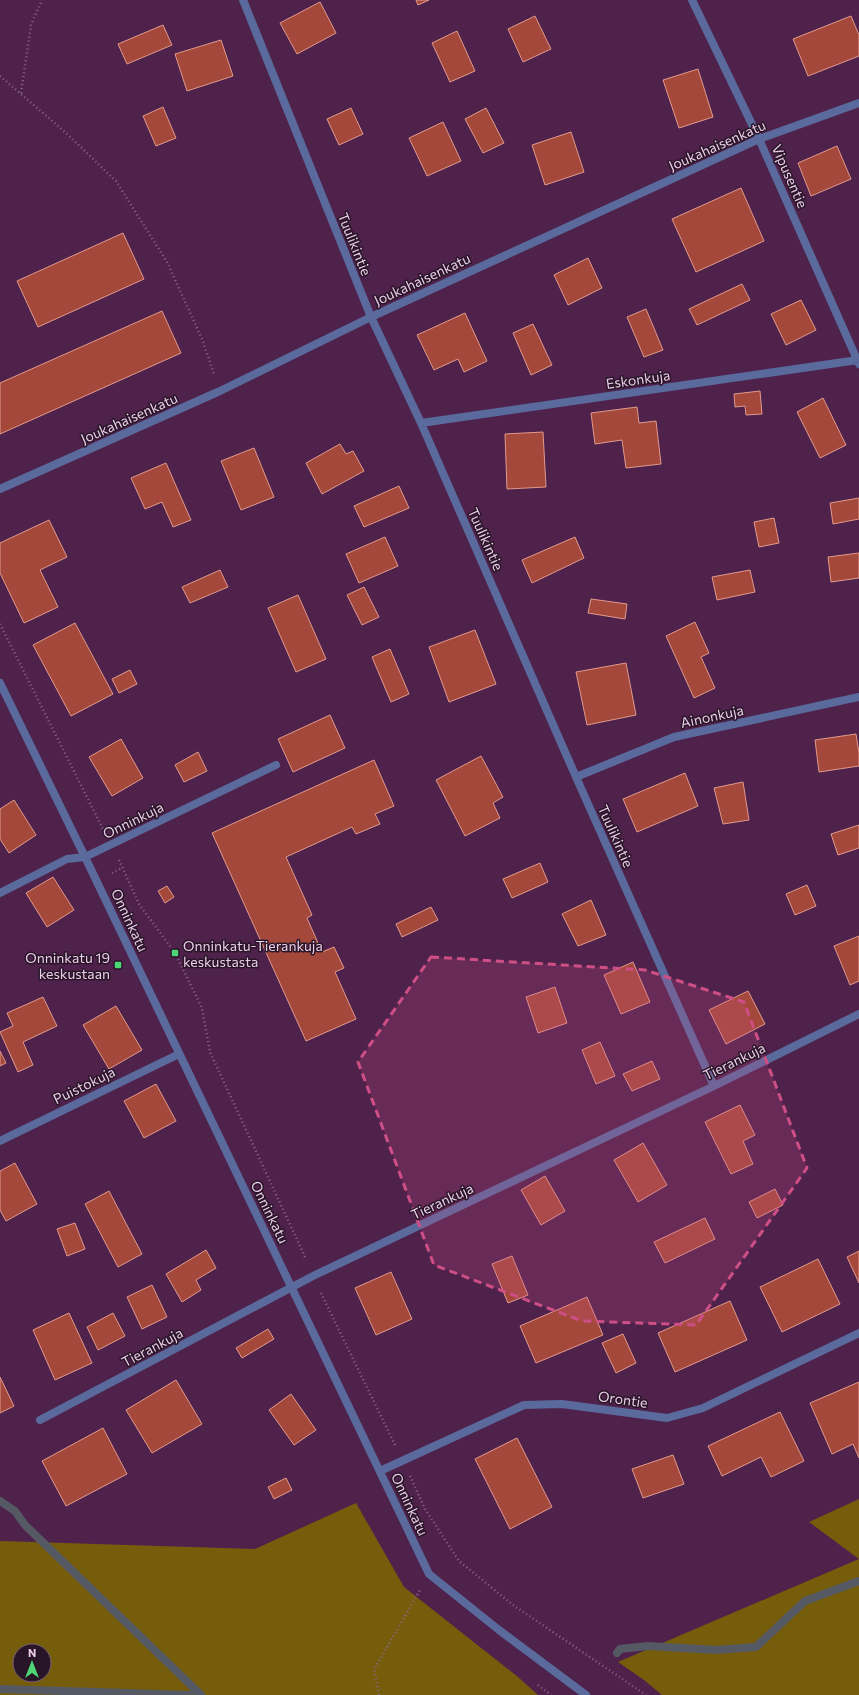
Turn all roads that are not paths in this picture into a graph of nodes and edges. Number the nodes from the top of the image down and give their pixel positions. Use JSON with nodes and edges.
{"nodes":[{"id":1,"x":243,"y":0,"type":"edge"},
{"id":2,"x":692,"y":0,"type":"edge"},
{"id":3,"x":859,"y":102,"type":"edge"},
{"id":4,"x":759,"y":139,"type":"junction"},
{"id":5,"x":371,"y":317,"type":"junction"},
{"id":6,"x":858,"y":362,"type":"edge"},
{"id":7,"x":421,"y":423,"type":"junction"},
{"id":8,"x":0,"y":489,"type":"edge"},
{"id":9,"x":0,"y":683,"type":"edge"},
{"id":10,"x":859,"y":697,"type":"edge"},
{"id":11,"x":276,"y":765,"type":"dead end"},
{"id":12,"x":576,"y":777,"type":"junction"},
{"id":13,"x":85,"y":857,"type":"junction"},
{"id":14,"x":0,"y":892,"type":"edge"},
{"id":15,"x":859,"y":1014,"type":"edge"},
{"id":16,"x":179,"y":1054,"type":"junction"},
{"id":17,"x":714,"y":1086,"type":"junction"},
{"id":18,"x":0,"y":1141,"type":"edge"},
{"id":19,"x":292,"y":1288,"type":"junction"},
{"id":20,"x":859,"y":1333,"type":"edge"},
{"id":21,"x":40,"y":1420,"type":"dead end"},
{"id":22,"x":380,"y":1471,"type":"junction"},
{"id":23,"x":586,"y":1695,"type":"edge"}],
"edges":[{"from":1,"to":5,"type":"street","name":"Tuulikintie"},
{"from":2,"to":4,"type":"street","name":"Vipusentie"},
{"from":3,"to":4,"type":"street","name":"Joukahaisenkatu"},
{"from":4,"to":5,"type":"street","name":"Joukahaisenkatu"},
{"from":4,"to":6,"type":"street","name":"Vipusentie"},
{"from":5,"to":7,"type":"street","name":"Tuulikintie"},
{"from":5,"to":8,"type":"street","name":"Joukahaisenkatu"},
{"from":6,"to":7,"type":"street","name":"Eskonkuja"},
{"from":7,"to":12,"type":"street","name":"Tuulikintie"},
{"from":9,"to":13,"type":"street","name":"Onninkatu"},
{"from":10,"to":12,"type":"street","name":"Ainonkuja"},
{"from":11,"to":13,"type":"street","name":"Onninkuja"},
{"from":12,"to":17,"type":"street","name":"Tuulikintie"},
{"from":13,"to":14,"type":"street","name":"Onninkuja"},
{"from":13,"to":16,"type":"street","name":"Onninkatu"},
{"from":15,"to":17,"type":"street","name":"Tierankuja"},
{"from":16,"to":18,"type":"street","name":"Puistokuja"},
{"from":16,"to":19,"type":"street","name":"Onninkatu"},
{"from":17,"to":19,"type":"street","name":"Tierankuja"},
{"from":19,"to":21,"type":"street","name":"Tierankuja"},
{"from":19,"to":22,"type":"street","name":"Onninkatu"},
{"from":20,"to":22,"type":"street","name":"Orontie"},
{"from":22,"to":23,"type":"street","name":"Onninkatu"}]}
